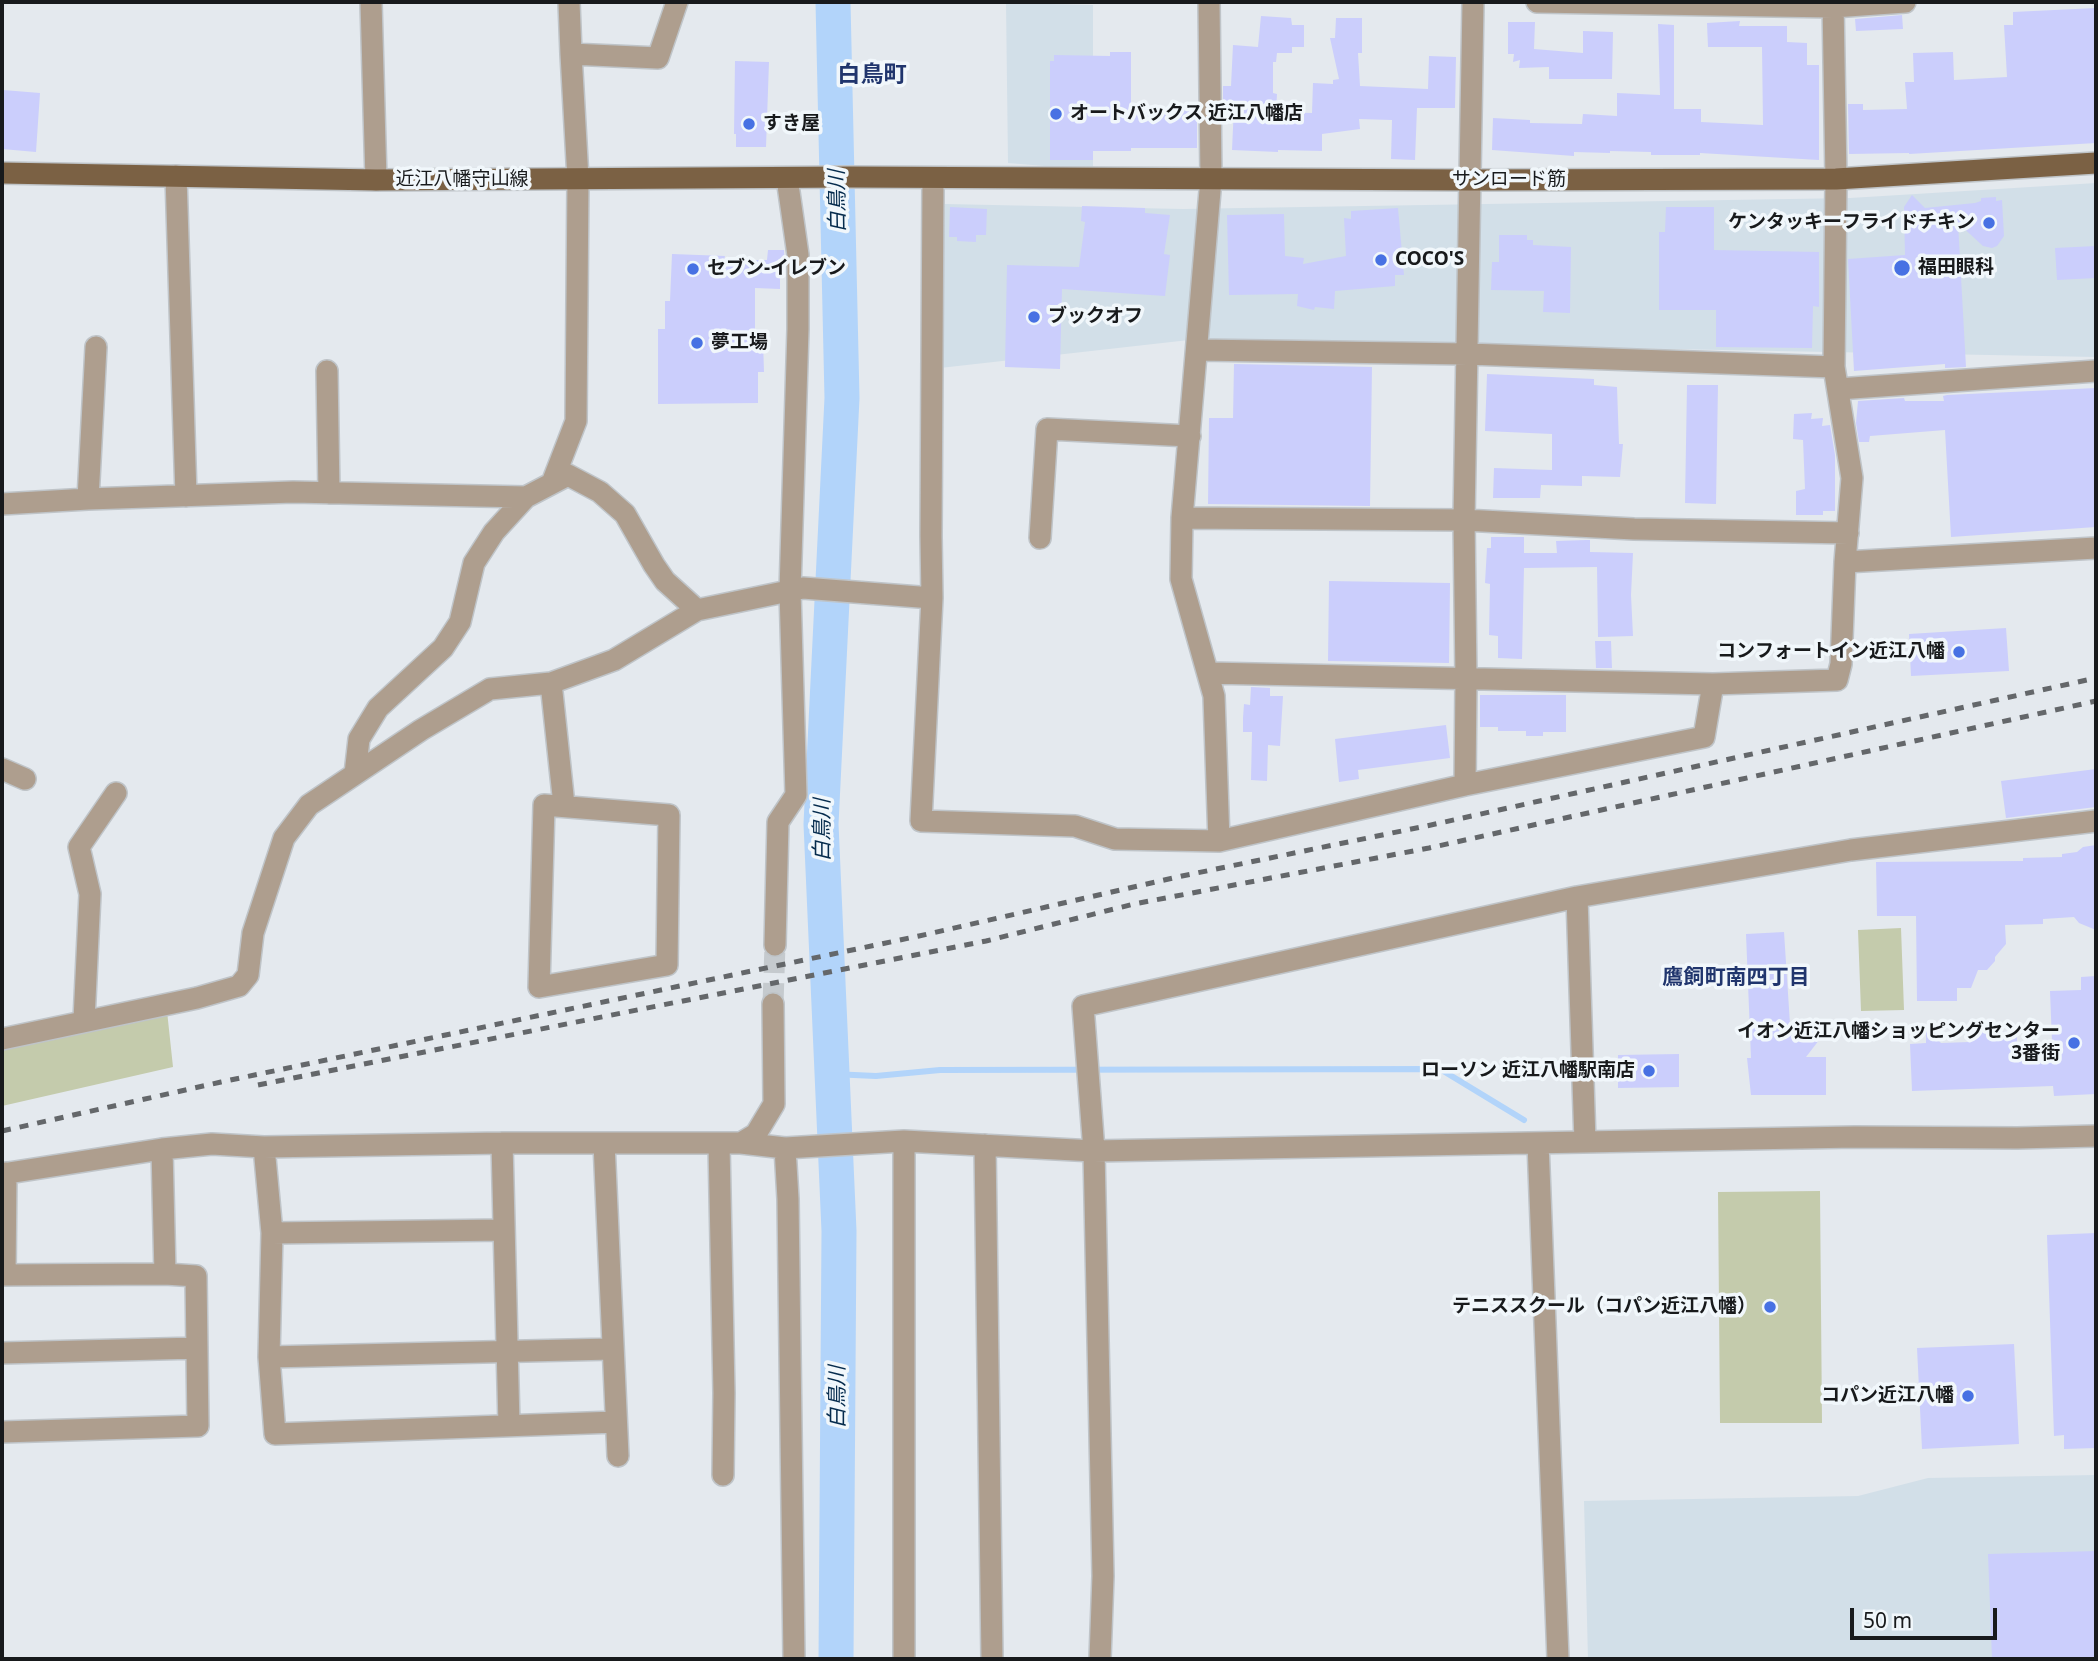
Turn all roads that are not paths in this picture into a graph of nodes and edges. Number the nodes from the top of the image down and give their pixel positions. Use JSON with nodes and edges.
{"nodes":[{"id":1,"x":371,"y":2,"type":"edge"},
{"id":2,"x":569,"y":2,"type":"edge"},
{"id":3,"x":677,"y":2,"type":"edge"},
{"id":4,"x":1209,"y":2,"type":"edge"},
{"id":5,"x":1473,"y":2,"type":"edge"},
{"id":6,"x":1537,"y":2,"type":"edge"},
{"id":7,"x":1905,"y":2,"type":"edge"},
{"id":8,"x":1574,"y":3,"type":"edge"},
{"id":9,"x":1833,"y":4,"type":"edge"},
{"id":10,"x":571,"y":54,"type":"junction"},
{"id":11,"x":2096,"y":163,"type":"edge"},
{"id":12,"x":2,"y":173,"type":"edge"},
{"id":13,"x":176,"y":176,"type":"junction"},
{"id":14,"x":793,"y":178,"type":"junction"},
{"id":15,"x":578,"y":179,"type":"junction"},
{"id":16,"x":927,"y":179,"type":"junction"},
{"id":17,"x":1211,"y":179,"type":"junction"},
{"id":18,"x":1836,"y":179,"type":"junction"},
{"id":19,"x":376,"y":180,"type":"junction"},
{"id":20,"x":1471,"y":180,"type":"junction"},
{"id":21,"x":96,"y":347,"type":"dead end"},
{"id":22,"x":1198,"y":350,"type":"junction"},
{"id":23,"x":1468,"y":354,"type":"junction"},
{"id":24,"x":1834,"y":367,"type":"junction"},
{"id":25,"x":327,"y":371,"type":"dead end"},
{"id":26,"x":2096,"y":371,"type":"edge"},
{"id":27,"x":1838,"y":388,"type":"junction"},
{"id":28,"x":1190,"y":436,"type":"junction"},
{"id":29,"x":552,"y":483,"type":"junction"},
{"id":30,"x":328,"y":493,"type":"junction"},
{"id":31,"x":186,"y":496,"type":"junction"},
{"id":32,"x":526,"y":497,"type":"junction"},
{"id":33,"x":88,"y":499,"type":"junction"},
{"id":34,"x":2,"y":505,"type":"edge"},
{"id":35,"x":1182,"y":518,"type":"junction"},
{"id":36,"x":1464,"y":520,"type":"junction"},
{"id":37,"x":1848,"y":533,"type":"junction"},
{"id":38,"x":1040,"y":538,"type":"dead end"},
{"id":39,"x":2096,"y":548,"type":"edge"},
{"id":40,"x":1845,"y":562,"type":"junction"},
{"id":41,"x":796,"y":590,"type":"junction"},
{"id":42,"x":932,"y":598,"type":"junction"},
{"id":43,"x":696,"y":610,"type":"junction"},
{"id":44,"x":1209,"y":673,"type":"junction"},
{"id":45,"x":1466,"y":679,"type":"junction"},
{"id":46,"x":551,"y":683,"type":"junction"},
{"id":47,"x":1713,"y":684,"type":"junction"},
{"id":48,"x":2,"y":769,"type":"edge"},
{"id":49,"x":355,"y":774,"type":"junction"},
{"id":50,"x":25,"y":779,"type":"dead end"},
{"id":51,"x":1465,"y":785,"type":"junction"},
{"id":52,"x":116,"y":793,"type":"dead end"},
{"id":53,"x":564,"y":805,"type":"junction"},
{"id":54,"x":2096,"y":821,"type":"edge"},
{"id":55,"x":1219,"y":841,"type":"junction"},
{"id":56,"x":1577,"y":897,"type":"junction"},
{"id":57,"x":775,"y":945,"type":"tunnel mouth"},
{"id":58,"x":773,"y":1004,"type":"tunnel mouth"},
{"id":59,"x":84,"y":1020,"type":"junction"},
{"id":60,"x":2,"y":1039,"type":"edge"},
{"id":61,"x":2096,"y":1136,"type":"edge"},
{"id":62,"x":904,"y":1141,"type":"junction"},
{"id":63,"x":1585,"y":1142,"type":"junction"},
{"id":64,"x":502,"y":1143,"type":"junction"},
{"id":65,"x":604,"y":1143,"type":"junction"},
{"id":66,"x":741,"y":1143,"type":"junction"},
{"id":67,"x":1538,"y":1143,"type":"junction"},
{"id":68,"x":719,"y":1144,"type":"junction"},
{"id":69,"x":985,"y":1145,"type":"junction"},
{"id":70,"x":264,"y":1147,"type":"junction"},
{"id":71,"x":785,"y":1148,"type":"junction"},
{"id":72,"x":162,"y":1149,"type":"junction"},
{"id":73,"x":1094,"y":1151,"type":"junction"},
{"id":74,"x":4,"y":1174,"type":"edge"},
{"id":75,"x":504,"y":1230,"type":"junction"},
{"id":76,"x":272,"y":1233,"type":"junction"},
{"id":77,"x":165,"y":1274,"type":"junction"},
{"id":78,"x":3,"y":1275,"type":"edge"},
{"id":79,"x":197,"y":1348,"type":"junction"},
{"id":80,"x":612,"y":1349,"type":"junction"},
{"id":81,"x":507,"y":1351,"type":"junction"},
{"id":82,"x":2,"y":1353,"type":"edge"},
{"id":83,"x":269,"y":1357,"type":"junction"},
{"id":84,"x":616,"y":1422,"type":"junction"},
{"id":85,"x":509,"y":1425,"type":"junction"},
{"id":86,"x":2,"y":1432,"type":"edge"},
{"id":87,"x":618,"y":1456,"type":"dead end"},
{"id":88,"x":723,"y":1475,"type":"dead end"},
{"id":89,"x":794,"y":1659,"type":"edge"},
{"id":90,"x":904,"y":1659,"type":"edge"},
{"id":91,"x":992,"y":1659,"type":"edge"},
{"id":92,"x":1100,"y":1659,"type":"edge"},
{"id":93,"x":1558,"y":1659,"type":"edge"}],
"edges":[{"from":1,"to":19,"type":"street"},
{"from":2,"to":10,"type":"street"},
{"from":3,"to":10,"type":"street"},
{"from":4,"to":17,"type":"street"},
{"from":5,"to":20,"type":"street"},
{"from":6,"to":8,"type":"street"},
{"from":7,"to":9,"type":"street"},
{"from":8,"to":9,"type":"street"},
{"from":9,"to":18,"type":"street"},
{"from":10,"to":15,"type":"street"},
{"from":11,"to":18,"type":"main road","name":"サンロード筋"},
{"from":12,"to":13,"type":"main road","name":"近江八幡守山線"},
{"from":13,"to":19,"type":"main road","name":"近江八幡守山線"},
{"from":13,"to":31,"type":"street"},
{"from":14,"to":15,"type":"main road","name":"近江八幡守山線"},
{"from":14,"to":16,"type":"main road","name":"近江八幡守山線"},
{"from":14,"to":41,"type":"street"},
{"from":15,"to":19,"type":"main road","name":"近江八幡守山線"},
{"from":15,"to":29,"type":"street"},
{"from":16,"to":17,"type":"main road","name":"サンロード筋"},
{"from":16,"to":42,"type":"street"},
{"from":17,"to":20,"type":"main road","name":"サンロード筋"},
{"from":17,"to":22,"type":"street"},
{"from":18,"to":20,"type":"main road","name":"サンロード筋"},
{"from":18,"to":24,"type":"street"},
{"from":20,"to":23,"type":"street"},
{"from":21,"to":33,"type":"street"},
{"from":22,"to":23,"type":"street"},
{"from":22,"to":28,"type":"street"},
{"from":23,"to":24,"type":"street"},
{"from":23,"to":36,"type":"street"},
{"from":24,"to":27,"type":"street"},
{"from":25,"to":30,"type":"street"},
{"from":26,"to":27,"type":"street"},
{"from":27,"to":37,"type":"street"},
{"from":28,"to":35,"type":"street"},
{"from":28,"to":38,"type":"street"},
{"from":29,"to":32,"type":"street"},
{"from":29,"to":43,"type":"street"},
{"from":30,"to":31,"type":"street"},
{"from":30,"to":32,"type":"street"},
{"from":31,"to":33,"type":"street"},
{"from":32,"to":49,"type":"street"},
{"from":33,"to":34,"type":"street"},
{"from":35,"to":36,"type":"street"},
{"from":35,"to":44,"type":"street"},
{"from":36,"to":37,"type":"street"},
{"from":36,"to":45,"type":"street"},
{"from":37,"to":40,"type":"street"},
{"from":39,"to":40,"type":"street"},
{"from":40,"to":47,"type":"street"},
{"from":41,"to":42,"type":"street"},
{"from":41,"to":43,"type":"street"},
{"from":41,"to":57,"type":"street"},
{"from":42,"to":55,"type":"street"},
{"from":43,"to":46,"type":"street"},
{"from":44,"to":45,"type":"street"},
{"from":44,"to":55,"type":"street"},
{"from":45,"to":47,"type":"street"},
{"from":45,"to":51,"type":"street"},
{"from":46,"to":49,"type":"street"},
{"from":46,"to":53,"type":"street"},
{"from":47,"to":51,"type":"street"},
{"from":48,"to":50,"type":"street"},
{"from":49,"to":59,"type":"street"},
{"from":51,"to":55,"type":"street"},
{"from":52,"to":59,"type":"street"},
{"from":53,"to":53,"type":"street"},
{"from":54,"to":56,"type":"street"},
{"from":56,"to":63,"type":"street"},
{"from":56,"to":73,"type":"street"},
{"from":58,"to":66,"type":"street"},
{"from":59,"to":60,"type":"street"},
{"from":61,"to":63,"type":"street"},
{"from":62,"to":69,"type":"street"},
{"from":62,"to":71,"type":"street"},
{"from":62,"to":90,"type":"street"},
{"from":63,"to":67,"type":"street"},
{"from":64,"to":65,"type":"street"},
{"from":64,"to":70,"type":"street"},
{"from":64,"to":75,"type":"street"},
{"from":65,"to":68,"type":"street"},
{"from":65,"to":80,"type":"street"},
{"from":66,"to":68,"type":"street"},
{"from":66,"to":71,"type":"street"},
{"from":67,"to":73,"type":"street"},
{"from":67,"to":93,"type":"street"},
{"from":68,"to":88,"type":"street"},
{"from":69,"to":73,"type":"street"},
{"from":69,"to":91,"type":"street"},
{"from":70,"to":72,"type":"street"},
{"from":70,"to":76,"type":"street"},
{"from":71,"to":89,"type":"street"},
{"from":72,"to":74,"type":"street"},
{"from":72,"to":77,"type":"street"},
{"from":73,"to":92,"type":"street"},
{"from":74,"to":78,"type":"street"},
{"from":75,"to":76,"type":"street"},
{"from":75,"to":81,"type":"street"},
{"from":76,"to":83,"type":"street"},
{"from":77,"to":78,"type":"street"},
{"from":77,"to":79,"type":"street"},
{"from":79,"to":82,"type":"street"},
{"from":79,"to":86,"type":"street"},
{"from":80,"to":81,"type":"street"},
{"from":80,"to":84,"type":"street"},
{"from":81,"to":83,"type":"street"},
{"from":81,"to":85,"type":"street"},
{"from":83,"to":85,"type":"street"},
{"from":84,"to":85,"type":"street"},
{"from":84,"to":87,"type":"street"}]}
